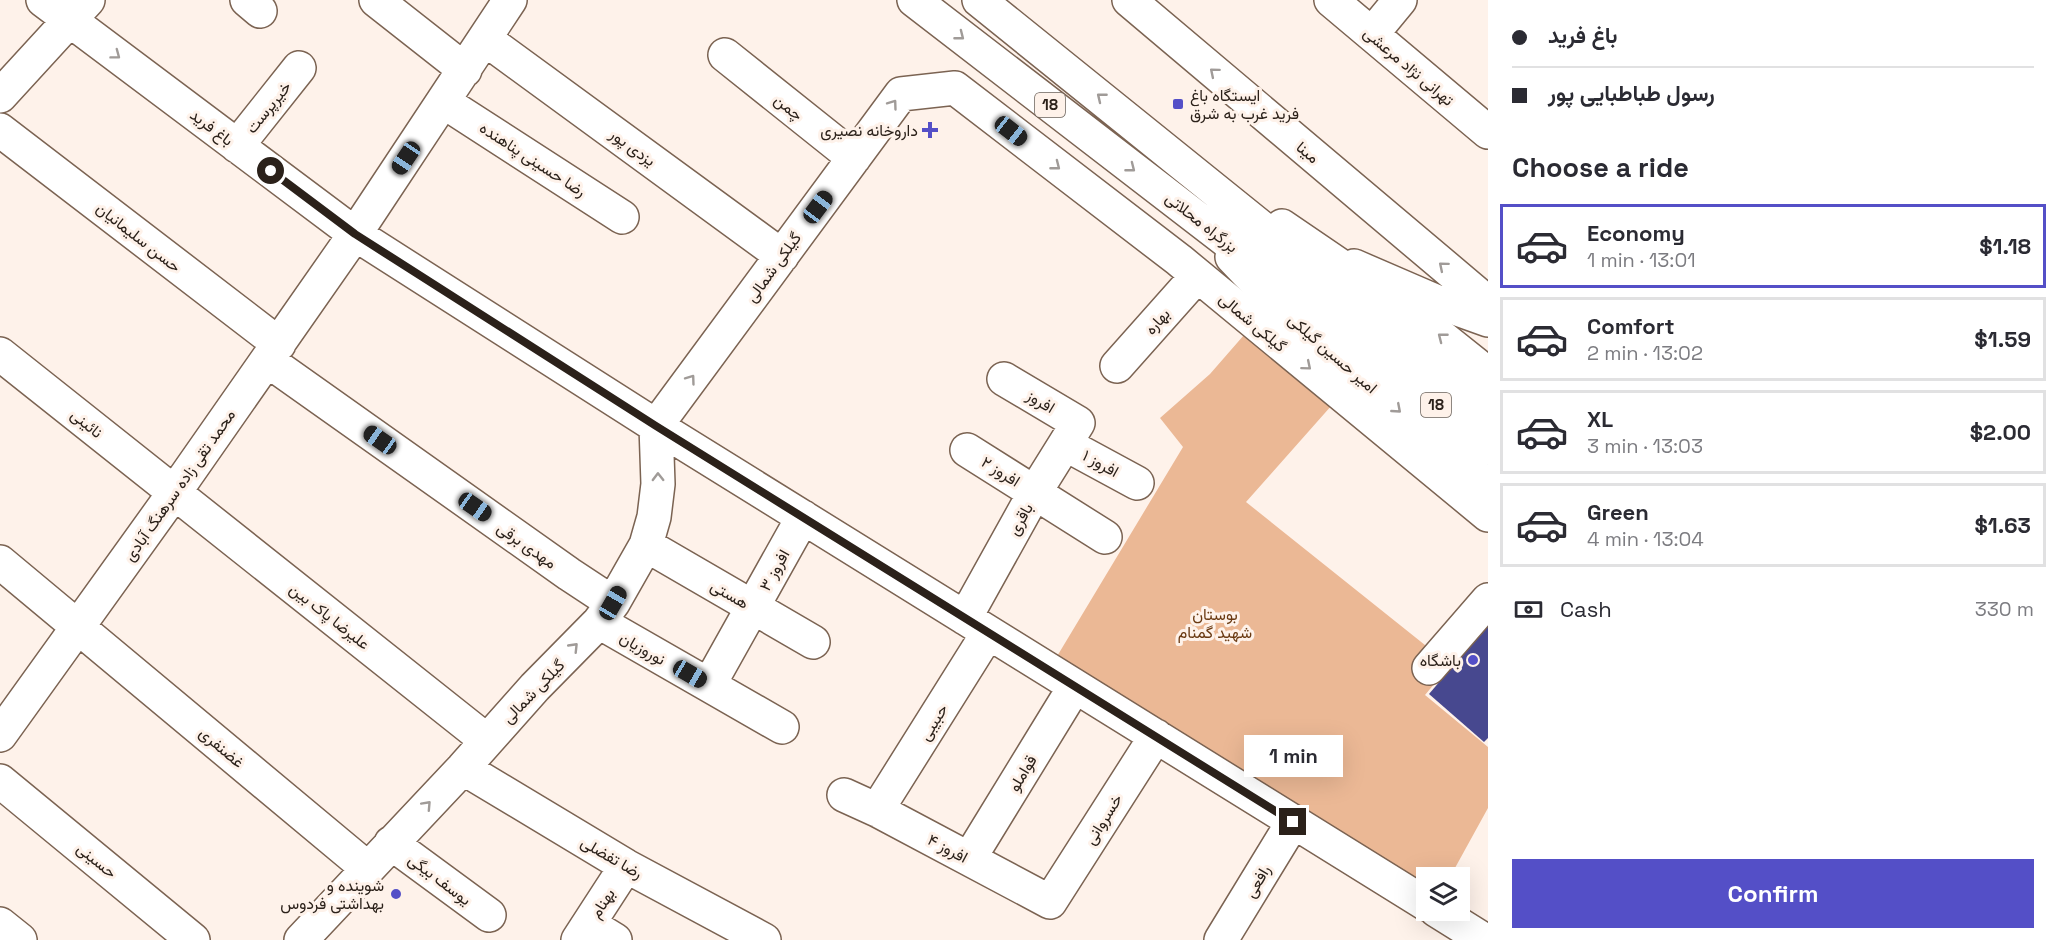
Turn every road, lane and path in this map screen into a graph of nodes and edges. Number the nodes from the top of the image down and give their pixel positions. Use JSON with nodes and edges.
{"nodes":[{"id":1,"x":43,"y":0,"type":"edge"},
{"id":2,"x":376,"y":0,"type":"edge"},
{"id":3,"x":510,"y":0,"type":"edge"},
{"id":4,"x":914,"y":0,"type":"edge"},
{"id":5,"x":980,"y":0,"type":"edge"},
{"id":6,"x":1129,"y":0,"type":"edge"},
{"id":7,"x":1331,"y":0,"type":"edge"},
{"id":8,"x":1400,"y":0,"type":"edge"},
{"id":9,"x":79,"y":10,"type":"edge"},
{"id":10,"x":1372,"y":34,"type":"junction"},
{"id":11,"x":485,"y":39,"type":"junction"},
{"id":12,"x":725,"y":55,"type":"dead end"},
{"id":13,"x":299,"y":68,"type":"dead end"},
{"id":14,"x":465,"y":70,"type":"junction"},
{"id":15,"x":0,"y":96,"type":"edge"},
{"id":16,"x":444,"y":102,"type":"junction"},
{"id":17,"x":0,"y":130,"type":"edge"},
{"id":18,"x":1488,"y":132,"type":"edge"},
{"id":19,"x":237,"y":146,"type":"junction"},
{"id":20,"x":854,"y":158,"type":"junction"},
{"id":21,"x":1228,"y":200,"type":"junction"},
{"id":22,"x":1187,"y":210,"type":"junction"},
{"id":23,"x":622,"y":217,"type":"dead end"},
{"id":24,"x":355,"y":234,"type":"junction"},
{"id":25,"x":1313,"y":249,"type":"junction"},
{"id":26,"x":782,"y":256,"type":"junction"},
{"id":27,"x":1197,"y":276,"type":"junction"},
{"id":28,"x":1488,"y":303,"type":"edge"},
{"id":29,"x":1488,"y":320,"type":"edge"},
{"id":30,"x":273,"y":352,"type":"junction"},
{"id":31,"x":1395,"y":353,"type":"junction"},
{"id":32,"x":0,"y":354,"type":"edge"},
{"id":33,"x":1117,"y":366,"type":"dead end"},
{"id":34,"x":1488,"y":374,"type":"edge"},
{"id":35,"x":1004,"y":379,"type":"dead end"},
{"id":36,"x":1488,"y":410,"type":"edge"},
{"id":37,"x":656,"y":426,"type":"junction"},
{"id":38,"x":1072,"y":433,"type":"junction"},
{"id":39,"x":1488,"y":448,"type":"edge"},
{"id":40,"x":967,"y":450,"type":"dead end"},
{"id":41,"x":1137,"y":483,"type":"dead end"},
{"id":42,"x":1488,"y":486,"type":"edge"},
{"id":43,"x":1035,"y":492,"type":"junction"},
{"id":44,"x":174,"y":493,"type":"junction"},
{"id":45,"x":1488,"y":515,"type":"edge"},
{"id":46,"x":803,"y":517,"type":"junction"},
{"id":47,"x":1105,"y":537,"type":"dead end"},
{"id":48,"x":646,"y":545,"type":"junction"},
{"id":49,"x":0,"y":562,"type":"edge"},
{"id":50,"x":1488,"y":600,"type":"edge"},
{"id":51,"x":753,"y":607,"type":"junction"},
{"id":52,"x":606,"y":612,"type":"junction"},
{"id":53,"x":78,"y":626,"type":"junction"},
{"id":54,"x":977,"y":626,"type":"junction"},
{"id":55,"x":813,"y":642,"type":"dead end"},
{"id":56,"x":1429,"y":668,"type":"dead end"},
{"id":57,"x":709,"y":685,"type":"junction"},
{"id":58,"x":1075,"y":686,"type":"junction"},
{"id":59,"x":782,"y":727,"type":"dead end"},
{"id":60,"x":0,"y":735,"type":"edge"},
{"id":61,"x":1156,"y":736,"type":"junction"},
{"id":62,"x":486,"y":740,"type":"junction"},
{"id":63,"x":463,"y":768,"type":"junction"},
{"id":64,"x":0,"y":781,"type":"edge"},
{"id":65,"x":844,"y":795,"type":"dead end"},
{"id":66,"x":877,"y":810,"type":"junction"},
{"id":67,"x":1293,"y":822,"type":"junction"},
{"id":68,"x":391,"y":843,"type":"junction"},
{"id":69,"x":969,"y":859,"type":"junction"},
{"id":70,"x":626,"y":866,"type":"junction"},
{"id":71,"x":367,"y":868,"type":"junction"},
{"id":72,"x":1416,"y":898,"type":"edge"},
{"id":73,"x":1050,"y":902,"type":"joint"},
{"id":74,"x":489,"y":915,"type":"dead end"},
{"id":75,"x":0,"y":924,"type":"edge"},
{"id":76,"x":1446,"y":924,"type":"edge"},
{"id":77,"x":594,"y":935,"type":"edge"},
{"id":78,"x":20,"y":940,"type":"edge"},
{"id":79,"x":193,"y":940,"type":"edge"},
{"id":80,"x":301,"y":940,"type":"edge"},
{"id":81,"x":764,"y":940,"type":"edge"},
{"id":82,"x":1221,"y":940,"type":"edge"},
{"id":83,"x":1484,"y":940,"type":"edge"}],
"edges":[{"from":1,"to":9,"type":"main road","name":"باغ فرید"},
{"from":2,"to":14,"type":"main road"},
{"from":3,"to":11,"type":"main road","name":"محمد تقی زاده سرهنگ آبادی"},
{"from":4,"to":22,"type":"main road","name":"بزرگراه محلاتی","number":"18","one_way":true},
{"from":21,"to":5,"type":"main road","name":"بزرگراه محلاتی","number":"18","one_way":true},
{"from":28,"to":6,"type":"main road","name":"مینا","one_way":true},
{"from":7,"to":10,"type":"main road","name":"تهرانی نژاد مرعشی"},
{"from":8,"to":10,"type":"main road"},
{"from":9,"to":15,"type":"main road"},
{"from":9,"to":19,"type":"main road","name":"باغ فرید","one_way":true},
{"from":10,"to":18,"type":"main road","name":"تهرانی نژاد مرعشی"},
{"from":11,"to":14,"type":"main road","name":"محمد تقی زاده سرهنگ آبادی"},
{"from":11,"to":26,"type":"main road","name":"یزدی پور"},
{"from":12,"to":20,"type":"main road","name":"چمن"},
{"from":13,"to":19,"type":"main road","name":"خیرپرست"},
{"from":14,"to":16,"type":"main road","name":"محمد تقی زاده سرهنگ آبادی"},
{"from":16,"to":23,"type":"main road","name":"رضا حسینی پناهنده"},
{"from":16,"to":24,"type":"main road","name":"محمد تقی زاده سرهنگ آبادی"},
{"from":17,"to":30,"type":"main road","name":"حسن سلیمانیان"},
{"from":19,"to":24,"type":"main road","name":"باغ فرید"},
{"from":20,"to":26,"type":"main road","name":"گيلکی شمالی"},
{"from":20,"to":27,"type":"main road","name":"گيلکی شمالی","one_way":true},
{"from":21,"to":25,"type":"main road"},
{"from":21,"to":31,"type":"main road","name":"بزرگراه محلاتی","number":"18"},
{"from":22,"to":31,"type":"main road","name":"بزرگراه محلاتی","number":"18"},
{"from":22,"to":42,"type":"main road","name":"امیر حسین گیلکی","one_way":true},
{"from":24,"to":30,"type":"main road","name":"محمد تقی زاده سرهنگ آبادی"},
{"from":24,"to":37,"type":"main road","name":"باغ فرید"},
{"from":25,"to":29,"type":"main road"},
{"from":34,"to":25,"type":"main road","one_way":true},
{"from":37,"to":26,"type":"main road","name":"گيلکی شمالی","one_way":true},
{"from":27,"to":33,"type":"main road","name":"بهاره"},
{"from":27,"to":45,"type":"main road","name":"گيلکی شمالی","one_way":true},
{"from":30,"to":44,"type":"main road","name":"محمد تقی زاده سرهنگ آبادی"},
{"from":30,"to":52,"type":"main road","name":"مهدی برقی"},
{"from":31,"to":36,"type":"main road","name":"بزرگراه محلاتی","number":"18"},
{"from":31,"to":39,"type":"main road","name":"بزرگراه محلاتی","number":"18"},
{"from":32,"to":44,"type":"main road","name":"نائینی"},
{"from":35,"to":38,"type":"main road","name":"افروز"},
{"from":37,"to":46,"type":"main road","name":"باغ فرید"},
{"from":48,"to":37,"type":"main road","name":"گيلکی شمالی","one_way":true},
{"from":38,"to":41,"type":"main road","name":"افروز ۱"},
{"from":38,"to":43,"type":"main road","name":"باقری"},
{"from":40,"to":43,"type":"main road","name":"افروز ۲"},
{"from":43,"to":47,"type":"main road","name":"افروز ۲"},
{"from":43,"to":54,"type":"main road","name":"باقری"},
{"from":44,"to":53,"type":"main road","name":"محمد تقی زاده سرهنگ آبادی"},
{"from":44,"to":62,"type":"main road","name":"علیرضا پاک بین"},
{"from":46,"to":51,"type":"main road","name":"افروز ۳"},
{"from":46,"to":54,"type":"main road","name":"باغ فرید"},
{"from":48,"to":51,"type":"main road","name":"هستی"},
{"from":48,"to":52,"type":"main road","name":"گيلکی شمالی"},
{"from":49,"to":53,"type":"main road","name":"غضنفری"},
{"from":50,"to":56,"type":"main road"},
{"from":51,"to":55,"type":"main road","name":"هستی"},
{"from":51,"to":57,"type":"main road","name":"افروز ۳"},
{"from":52,"to":57,"type":"main road","name":"نوروزیان"},
{"from":62,"to":52,"type":"main road","name":"گيلکی شمالی","one_way":true},
{"from":53,"to":60,"type":"main road","name":"محمد تقی زاده سرهنگ آبادی"},
{"from":53,"to":71,"type":"main road","name":"غضنفری"},
{"from":54,"to":58,"type":"main road","name":"باغ فرید"},
{"from":54,"to":66,"type":"main road","name":"حبیبی"},
{"from":57,"to":59,"type":"main road","name":"نوروزیان"},
{"from":58,"to":61,"type":"main road","name":"باغ فرید"},
{"from":58,"to":69,"type":"main road","name":"قواملو"},
{"from":61,"to":67,"type":"main road","name":"باغ فرید"},
{"from":61,"to":73,"type":"main road","name":"خسروانی"},
{"from":62,"to":63,"type":"main road","name":"گيلکی شمالی"},
{"from":68,"to":63,"type":"main road","name":"گيلکی شمالی","one_way":true},
{"from":63,"to":70,"type":"main road","name":"رضا تفضلی"},
{"from":64,"to":79,"type":"main road","name":"حسینی"},
{"from":65,"to":66,"type":"main road","name":"افروز ۴"},
{"from":66,"to":69,"type":"main road","name":"افروز ۴"},
{"from":67,"to":72,"type":"main road","name":"باغ فرید"},
{"from":67,"to":82,"type":"main road","name":"رافعی"},
{"from":68,"to":71,"type":"main road","name":"گيلکی شمالی"},
{"from":68,"to":74,"type":"main road","name":"یوسف بیگی"},
{"from":69,"to":73,"type":"main road","name":"افروز ۴"},
{"from":70,"to":77,"type":"main road","name":"بهنام"},
{"from":70,"to":81,"type":"main road","name":"رضا تفضلی"},
{"from":71,"to":80,"type":"main road","name":"گيلکی شمالی"},
{"from":75,"to":78,"type":"main road"},
{"from":76,"to":83,"type":"main road"}]}
